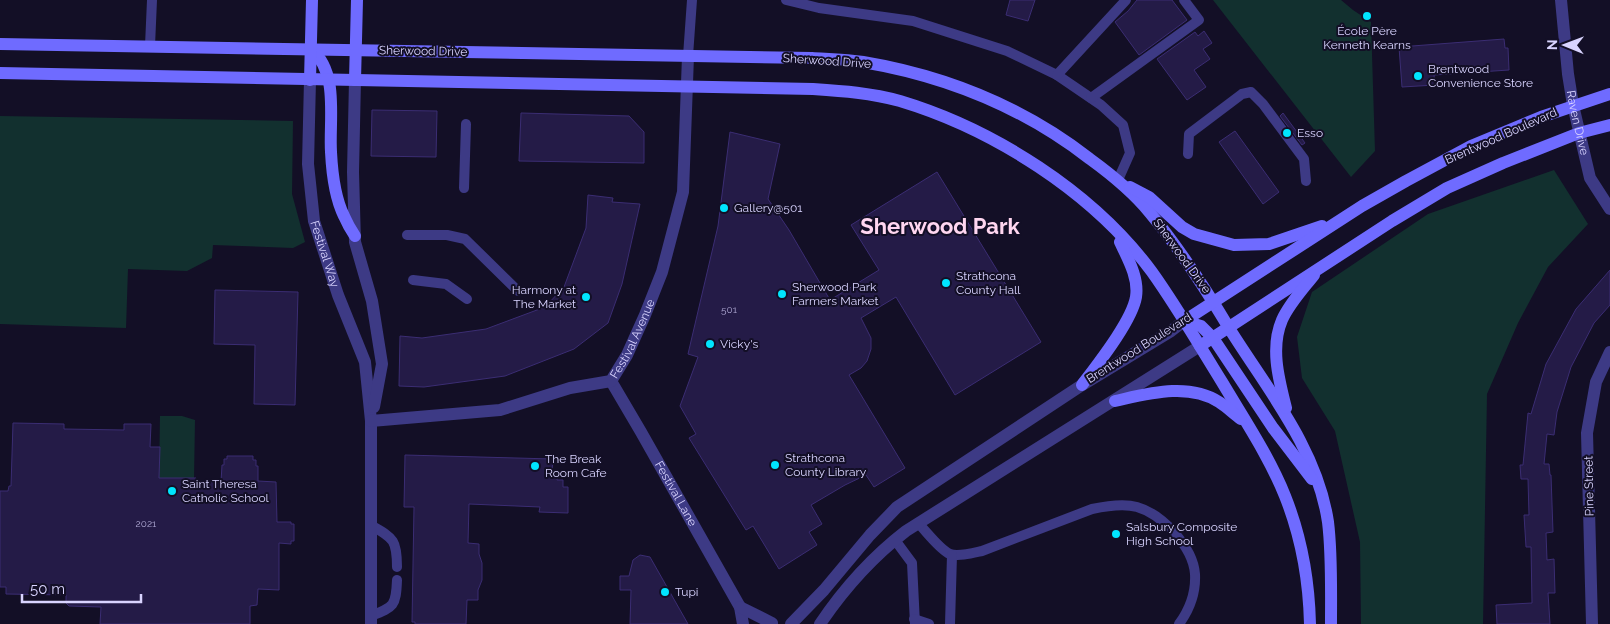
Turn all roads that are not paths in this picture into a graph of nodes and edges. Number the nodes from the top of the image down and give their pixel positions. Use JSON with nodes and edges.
{"nodes":[{"id":1,"x":152,"y":0,"type":"edge"},
{"id":2,"x":312,"y":0,"type":"edge"},
{"id":3,"x":357,"y":0,"type":"edge"},
{"id":4,"x":692,"y":0,"type":"edge"},
{"id":5,"x":786,"y":0,"type":"edge"},
{"id":6,"x":1126,"y":0,"type":"edge"},
{"id":7,"x":1184,"y":0,"type":"edge"},
{"id":8,"x":1561,"y":0,"type":"edge"},
{"id":9,"x":0,"y":44,"type":"edge"},
{"id":10,"x":150,"y":46,"type":"junction"},
{"id":11,"x":312,"y":50,"type":"junction"},
{"id":12,"x":356,"y":50,"type":"junction"},
{"id":13,"x":688,"y":56,"type":"junction"},
{"id":14,"x":0,"y":74,"type":"edge"},
{"id":15,"x":1057,"y":75,"type":"junction"},
{"id":16,"x":310,"y":80,"type":"junction"},
{"id":17,"x":328,"y":80,"type":"junction"},
{"id":18,"x":355,"y":80,"type":"junction"},
{"id":19,"x":688,"y":85,"type":"junction"},
{"id":20,"x":1610,"y":94,"type":"edge"},
{"id":21,"x":1091,"y":98,"type":"junction"},
{"id":22,"x":1573,"y":106,"type":"junction"},
{"id":23,"x":466,"y":124,"type":"dead end"},
{"id":24,"x":1610,"y":125,"type":"edge"},
{"id":25,"x":1579,"y":133,"type":"junction"},
{"id":26,"x":1188,"y":154,"type":"dead end"},
{"id":27,"x":1118,"y":180,"type":"junction"},
{"id":28,"x":1306,"y":181,"type":"dead end"},
{"id":29,"x":464,"y":188,"type":"dead end"},
{"id":30,"x":1610,"y":209,"type":"edge"},
{"id":31,"x":1341,"y":220,"type":"junction"},
{"id":32,"x":1116,"y":230,"type":"junction"},
{"id":33,"x":407,"y":235,"type":"dead end"},
{"id":34,"x":355,"y":236,"type":"junction"},
{"id":35,"x":1318,"y":268,"type":"junction"},
{"id":36,"x":413,"y":280,"type":"dead end"},
{"id":37,"x":518,"y":291,"type":"dead end"},
{"id":38,"x":468,"y":299,"type":"dead end"},
{"id":39,"x":1214,"y":300,"type":"junction"},
{"id":40,"x":1184,"y":321,"type":"junction"},
{"id":41,"x":1229,"y":328,"type":"junction"},
{"id":42,"x":1213,"y":338,"type":"junction"},
{"id":43,"x":1200,"y":346,"type":"junction"},
{"id":44,"x":1610,"y":352,"type":"edge"},
{"id":45,"x":611,"y":381,"type":"junction"},
{"id":46,"x":1082,"y":385,"type":"junction"},
{"id":47,"x":1115,"y":401,"type":"junction"},
{"id":48,"x":1288,"y":418,"type":"junction"},
{"id":49,"x":372,"y":421,"type":"junction"},
{"id":50,"x":1248,"y":425,"type":"junction"},
{"id":51,"x":1320,"y":491,"type":"junction"},
{"id":52,"x":918,"y":523,"type":"junction"},
{"id":53,"x":372,"y":526,"type":"junction"},
{"id":54,"x":895,"y":540,"type":"junction"},
{"id":55,"x":952,"y":555,"type":"junction"},
{"id":56,"x":397,"y":567,"type":"dead end"},
{"id":57,"x":397,"y":580,"type":"dead end"},
{"id":58,"x":740,"y":608,"type":"junction"},
{"id":59,"x":368,"y":621,"type":"edge"},
{"id":60,"x":914,"y":622,"type":"edge"},
{"id":61,"x":743,"y":624,"type":"edge"},
{"id":62,"x":775,"y":624,"type":"edge"},
{"id":63,"x":791,"y":624,"type":"edge"},
{"id":64,"x":820,"y":624,"type":"edge"},
{"id":65,"x":929,"y":624,"type":"edge"},
{"id":66,"x":950,"y":624,"type":"edge"},
{"id":67,"x":1179,"y":624,"type":"edge"},
{"id":68,"x":1310,"y":624,"type":"edge"},
{"id":69,"x":1331,"y":624,"type":"edge"},
{"id":70,"x":1592,"y":624,"type":"edge"}],
"edges":[{"from":1,"to":10,"type":"lane"},
{"from":2,"to":11,"type":"main road"},
{"from":3,"to":12,"type":"main road"},
{"from":4,"to":13,"type":"lane"},
{"from":5,"to":15,"type":"lane"},
{"from":6,"to":15,"type":"lane"},
{"from":7,"to":21,"type":"lane"},
{"from":8,"to":22,"type":"street","name":"Raven Drive"},
{"from":9,"to":10,"type":"main road","name":"Sherwood Drive"},
{"from":10,"to":11,"type":"main road","name":"Sherwood Drive"},
{"from":11,"to":12,"type":"main road","name":"Sherwood Drive"},
{"from":11,"to":16,"type":"main road"},
{"from":11,"to":17,"type":"main road"},
{"from":12,"to":13,"type":"main road","name":"Sherwood Drive"},
{"from":12,"to":18,"type":"main road"},
{"from":13,"to":19,"type":"street","name":"Festival Avenue"},
{"from":13,"to":27,"type":"main road","name":"Sherwood Drive"},
{"from":14,"to":16,"type":"main road"},
{"from":15,"to":21,"type":"lane"},
{"from":16,"to":17,"type":"main road"},
{"from":16,"to":49,"type":"street","name":"Festival Way"},
{"from":17,"to":18,"type":"main road"},
{"from":17,"to":34,"type":"main road"},
{"from":18,"to":19,"type":"main road"},
{"from":18,"to":34,"type":"street","name":"Festival Way"},
{"from":19,"to":32,"type":"main road"},
{"from":19,"to":45,"type":"street","name":"Festival Avenue"},
{"from":20,"to":22,"type":"main road","name":"Brentwood Boulevard"},
{"from":21,"to":27,"type":"lane"},
{"from":22,"to":25,"type":"street","name":"Raven Drive"},
{"from":22,"to":31,"type":"main road","name":"Brentwood Boulevard"},
{"from":23,"to":29,"type":"lane"},
{"from":24,"to":25,"type":"main road","name":"Brentwood Boulevard"},
{"from":25,"to":30,"type":"street","name":"Raven Drive"},
{"from":25,"to":35,"type":"main road","name":"Brentwood Boulevard"},
{"from":26,"to":28,"type":"lane"},
{"from":27,"to":31,"type":"main road"},
{"from":27,"to":39,"type":"main road","name":"Sherwood Drive"},
{"from":31,"to":39,"type":"main road","name":"Brentwood Boulevard"},
{"from":32,"to":40,"type":"main road"},
{"from":32,"to":46,"type":"main road"},
{"from":33,"to":37,"type":"lane"},
{"from":34,"to":49,"type":"street","name":"Festival Way"},
{"from":35,"to":41,"type":"main road","name":"Brentwood Boulevard"},
{"from":35,"to":48,"type":"main road"},
{"from":36,"to":38,"type":"lane"},
{"from":39,"to":40,"type":"main road","name":"Brentwood Boulevard"},
{"from":39,"to":41,"type":"main road","name":"Sherwood Drive"},
{"from":40,"to":42,"type":"main road"},
{"from":40,"to":43,"type":"main road"},
{"from":40,"to":46,"type":"street","name":"Brentwood Boulevard"},
{"from":41,"to":42,"type":"main road","name":"Brentwood Boulevard"},
{"from":41,"to":48,"type":"main road","name":"Sherwood Drive"},
{"from":42,"to":43,"type":"main road","name":"Brentwood Boulevard"},
{"from":42,"to":51,"type":"main road"},
{"from":43,"to":47,"type":"street","name":"Brentwood Boulevard"},
{"from":43,"to":50,"type":"main road"},
{"from":44,"to":70,"type":"street","name":"Pine Street"},
{"from":45,"to":49,"type":"street","name":"Festival Avenue"},
{"from":45,"to":58,"type":"street","name":"Festival Lane"},
{"from":46,"to":63,"type":"street","name":"Brentwood Boulevard"},
{"from":47,"to":50,"type":"main road"},
{"from":47,"to":52,"type":"street","name":"Brentwood Boulevard"},
{"from":48,"to":51,"type":"main road","name":"Sherwood Drive"},
{"from":49,"to":53,"type":"street","name":"Festival Way"},
{"from":50,"to":68,"type":"main road"},
{"from":51,"to":69,"type":"main road","name":"Sherwood Drive"},
{"from":52,"to":54,"type":"street","name":"Brentwood Boulevard"},
{"from":52,"to":55,"type":"lane"},
{"from":53,"to":56,"type":"lane"},
{"from":53,"to":59,"type":"street","name":"Festival Way"},
{"from":54,"to":60,"type":"lane"},
{"from":54,"to":64,"type":"street","name":"Brentwood Boulevard"},
{"from":55,"to":66,"type":"lane"},
{"from":55,"to":67,"type":"lane"},
{"from":57,"to":59,"type":"lane"},
{"from":58,"to":61,"type":"street","name":"Festival Lane"},
{"from":58,"to":62,"type":"street"},
{"from":60,"to":65,"type":"lane"}]}
